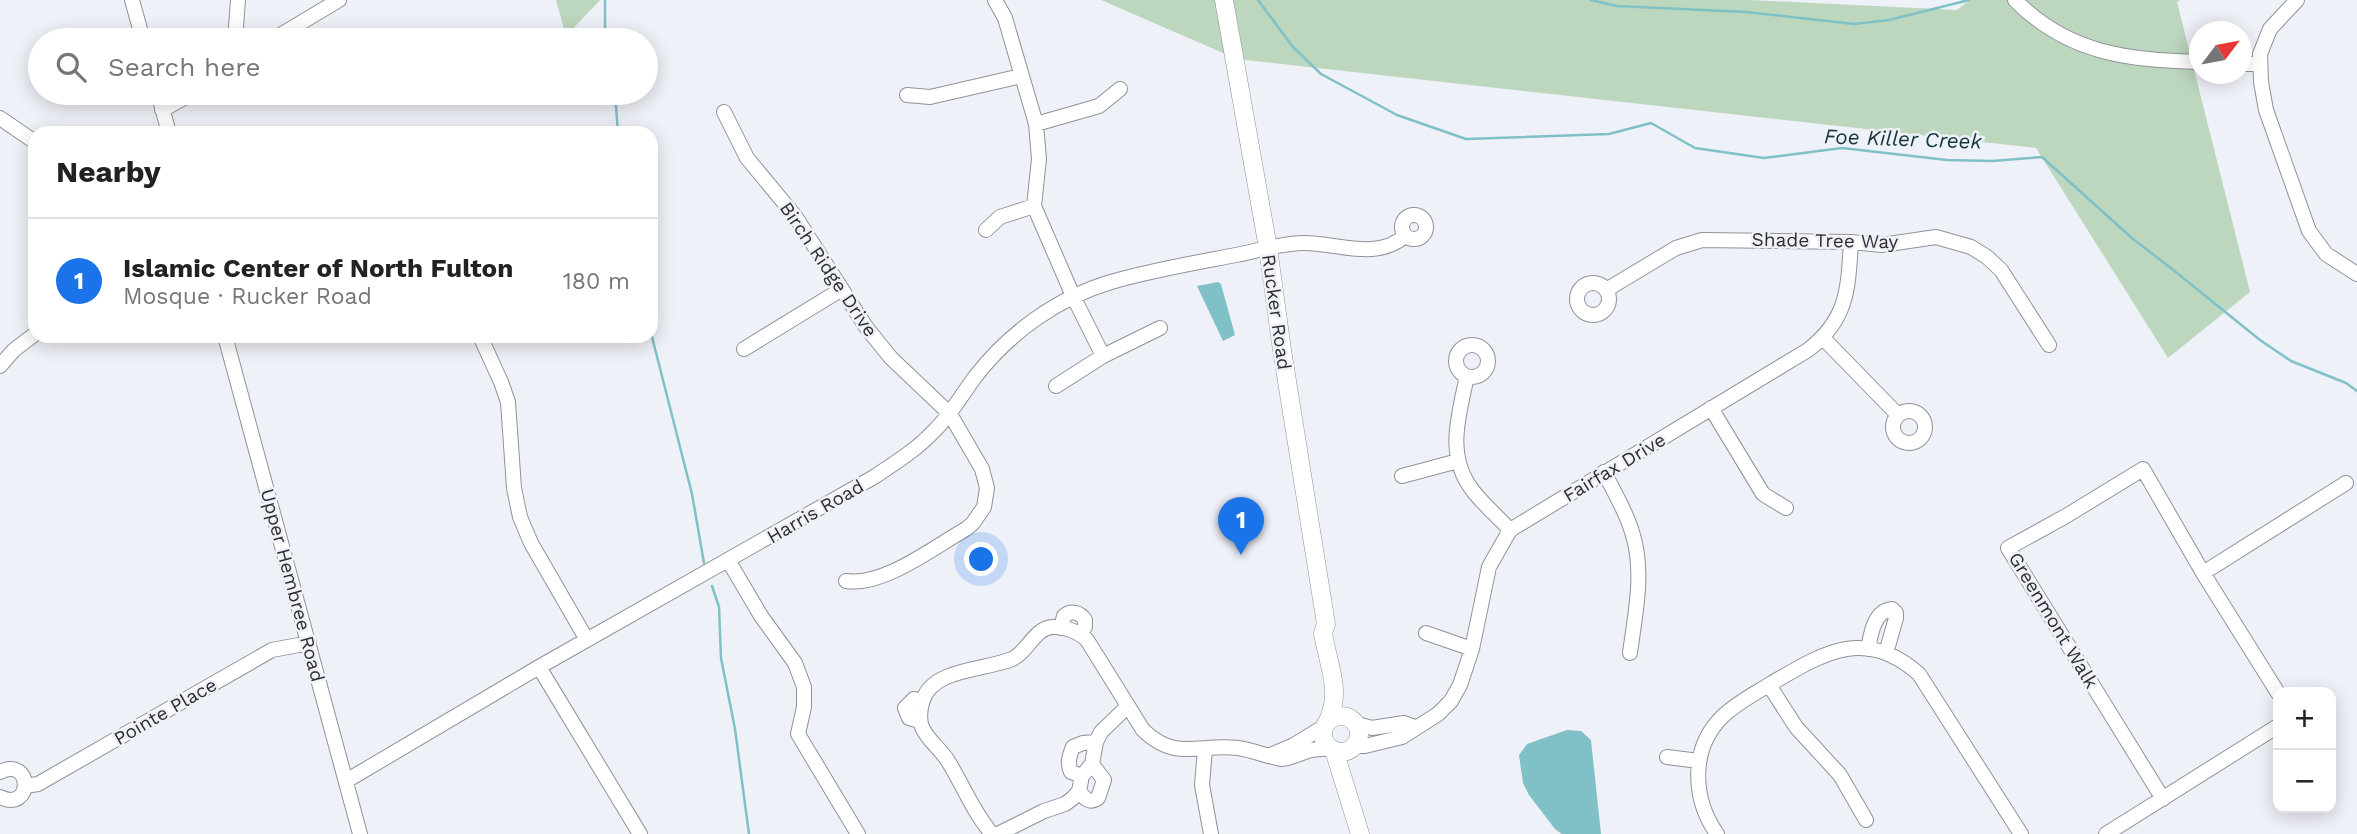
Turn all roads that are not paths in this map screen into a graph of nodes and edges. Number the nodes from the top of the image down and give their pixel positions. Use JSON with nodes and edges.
{"nodes":[{"id":1,"x":132,"y":0,"type":"edge"},
{"id":2,"x":238,"y":0,"type":"edge"},
{"id":3,"x":340,"y":0,"type":"edge"},
{"id":4,"x":995,"y":0,"type":"edge"},
{"id":5,"x":1224,"y":0,"type":"edge"},
{"id":6,"x":2015,"y":0,"type":"edge"},
{"id":7,"x":2297,"y":0,"type":"edge"},
{"id":8,"x":140,"y":28,"type":"edge"},
{"id":9,"x":236,"y":28,"type":"edge"},
{"id":10,"x":292,"y":28,"type":"edge"},
{"id":11,"x":2189,"y":61,"type":"edge"},
{"id":12,"x":2252,"y":64,"type":"edge"},
{"id":13,"x":2260,"y":64,"type":"junction"},
{"id":14,"x":1021,"y":76,"type":"junction"},
{"id":15,"x":1120,"y":89,"type":"dead end"},
{"id":16,"x":906,"y":95,"type":"dead end"},
{"id":17,"x":161,"y":105,"type":"edge"},
{"id":18,"x":171,"y":105,"type":"edge"},
{"id":19,"x":162,"y":110,"type":"junction"},
{"id":20,"x":724,"y":111,"type":"dead end"},
{"id":21,"x":0,"y":118,"type":"edge"},
{"id":22,"x":1036,"y":124,"type":"junction"},
{"id":23,"x":167,"y":126,"type":"edge"},
{"id":24,"x":28,"y":137,"type":"edge"},
{"id":25,"x":1034,"y":206,"type":"junction"},
{"id":26,"x":986,"y":230,"type":"dead end"},
{"id":27,"x":1405,"y":236,"type":"dead end"},
{"id":28,"x":1851,"y":242,"type":"junction"},
{"id":29,"x":1268,"y":248,"type":"junction"},
{"id":30,"x":2357,"y":274,"type":"edge"},
{"id":31,"x":842,"y":289,"type":"junction"},
{"id":32,"x":1606,"y":290,"type":"dead end"},
{"id":33,"x":1073,"y":296,"type":"junction"},
{"id":34,"x":1160,"y":328,"type":"dead end"},
{"id":35,"x":1823,"y":338,"type":"junction"},
{"id":36,"x":28,"y":339,"type":"edge"},
{"id":37,"x":227,"y":343,"type":"edge"},
{"id":38,"x":483,"y":343,"type":"edge"},
{"id":39,"x":2049,"y":345,"type":"dead end"},
{"id":40,"x":744,"y":349,"type":"dead end"},
{"id":41,"x":1103,"y":356,"type":"junction"},
{"id":42,"x":0,"y":366,"type":"edge"},
{"id":43,"x":1467,"y":376,"type":"dead end"},
{"id":44,"x":1056,"y":386,"type":"dead end"},
{"id":45,"x":1712,"y":408,"type":"junction"},
{"id":46,"x":950,"y":414,"type":"junction"},
{"id":47,"x":1898,"y":415,"type":"dead end"},
{"id":48,"x":1458,"y":461,"type":"junction"},
{"id":49,"x":1604,"y":472,"type":"junction"},
{"id":50,"x":1402,"y":476,"type":"dead end"},
{"id":51,"x":2346,"y":483,"type":"dead end"},
{"id":52,"x":1786,"y":508,"type":"dead end"},
{"id":53,"x":1510,"y":530,"type":"junction"},
{"id":54,"x":727,"y":561,"type":"junction"},
{"id":55,"x":2203,"y":573,"type":"junction"},
{"id":56,"x":846,"y":581,"type":"dead end"},
{"id":57,"x":1326,"y":624,"type":"junction"},
{"id":58,"x":1426,"y":633,"type":"dead end"},
{"id":59,"x":587,"y":640,"type":"junction"},
{"id":60,"x":309,"y":643,"type":"junction"},
{"id":61,"x":1472,"y":649,"type":"junction"},
{"id":62,"x":1868,"y":649,"type":"junction"},
{"id":63,"x":1630,"y":653,"type":"dead end"},
{"id":64,"x":1886,"y":653,"type":"junction"},
{"id":65,"x":539,"y":667,"type":"junction"},
{"id":66,"x":1769,"y":685,"type":"junction"},
{"id":67,"x":2274,"y":687,"type":"edge"},
{"id":68,"x":1128,"y":706,"type":"junction"},
{"id":69,"x":1355,"y":722,"type":"junction"},
{"id":70,"x":1326,"y":724,"type":"junction"},
{"id":71,"x":1415,"y":727,"type":"junction"},
{"id":72,"x":2273,"y":729,"type":"edge"},
{"id":73,"x":1096,"y":742,"type":"junction"},
{"id":74,"x":1354,"y":747,"type":"junction"},
{"id":75,"x":1205,"y":749,"type":"junction"},
{"id":76,"x":1332,"y":749,"type":"junction"},
{"id":77,"x":1266,"y":756,"type":"junction"},
{"id":78,"x":1667,"y":757,"type":"dead end"},
{"id":79,"x":1699,"y":761,"type":"junction"},
{"id":80,"x":1087,"y":770,"type":"junction"},
{"id":81,"x":0,"y":772,"type":"edge"},
{"id":82,"x":346,"y":781,"type":"junction"},
{"id":83,"x":25,"y":786,"type":"junction"},
{"id":84,"x":1079,"y":792,"type":"junction"},
{"id":85,"x":0,"y":797,"type":"edge"},
{"id":86,"x":2163,"y":799,"type":"junction"},
{"id":87,"x":1866,"y":820,"type":"dead end"},
{"id":88,"x":360,"y":834,"type":"edge"},
{"id":89,"x":640,"y":834,"type":"edge"},
{"id":90,"x":858,"y":834,"type":"edge"},
{"id":91,"x":992,"y":834,"type":"edge"},
{"id":92,"x":998,"y":834,"type":"edge"},
{"id":93,"x":1211,"y":834,"type":"edge"},
{"id":94,"x":1362,"y":834,"type":"edge"},
{"id":95,"x":1717,"y":834,"type":"edge"},
{"id":96,"x":2021,"y":834,"type":"edge"},
{"id":97,"x":2106,"y":834,"type":"edge"}],
"edges":[{"from":1,"to":8,"type":"street"},
{"from":2,"to":9,"type":"street"},
{"from":3,"to":10,"type":"street"},
{"from":4,"to":14,"type":"street"},
{"from":5,"to":29,"type":"main road","name":"Rucker Road"},
{"from":6,"to":11,"type":"street"},
{"from":7,"to":13,"type":"street"},
{"from":12,"to":13,"type":"street"},
{"from":13,"to":30,"type":"street"},
{"from":14,"to":16,"type":"street"},
{"from":14,"to":22,"type":"street"},
{"from":15,"to":22,"type":"street"},
{"from":17,"to":19,"type":"street"},
{"from":18,"to":19,"type":"street"},
{"from":19,"to":23,"type":"street"},
{"from":20,"to":31,"type":"street","name":"Birch Ridge Drive"},
{"from":21,"to":24,"type":"street"},
{"from":22,"to":25,"type":"street"},
{"from":25,"to":26,"type":"street"},
{"from":25,"to":33,"type":"street"},
{"from":27,"to":29,"type":"street","name":"Harris Road"},
{"from":28,"to":32,"type":"street","name":"Shade Tree Way"},
{"from":28,"to":35,"type":"street","name":"Fairfax Drive"},
{"from":28,"to":39,"type":"street","name":"Shade Tree Way"},
{"from":29,"to":33,"type":"street","name":"Harris Road"},
{"from":29,"to":57,"type":"main road","name":"Rucker Road"},
{"from":31,"to":40,"type":"street"},
{"from":31,"to":46,"type":"street","name":"Birch Ridge Drive"},
{"from":33,"to":41,"type":"street"},
{"from":33,"to":46,"type":"street","name":"Harris Road"},
{"from":34,"to":41,"type":"street"},
{"from":35,"to":45,"type":"street","name":"Fairfax Drive"},
{"from":35,"to":47,"type":"street"},
{"from":36,"to":42,"type":"street"},
{"from":37,"to":60,"type":"street","name":"Upper Hembree Road"},
{"from":38,"to":59,"type":"street"},
{"from":41,"to":44,"type":"street"},
{"from":43,"to":48,"type":"street"},
{"from":45,"to":49,"type":"street","name":"Fairfax Drive"},
{"from":45,"to":52,"type":"street"},
{"from":46,"to":54,"type":"street","name":"Harris Road"},
{"from":46,"to":56,"type":"street","name":"Birch Ridge Drive"},
{"from":48,"to":50,"type":"street"},
{"from":48,"to":53,"type":"street"},
{"from":49,"to":53,"type":"street","name":"Fairfax Drive"},
{"from":49,"to":63,"type":"street"},
{"from":51,"to":55,"type":"street"},
{"from":53,"to":61,"type":"street","name":"Fairfax Drive"},
{"from":54,"to":59,"type":"street","name":"Harris Road"},
{"from":54,"to":90,"type":"street"},
{"from":55,"to":67,"type":"street","name":"Greenmont Walk"},
{"from":55,"to":86,"type":"street","name":"Greenmont Walk"},
{"from":57,"to":69,"type":"main road","name":"Rucker Road"},
{"from":57,"to":70,"type":"main road","name":"Rucker Road"},
{"from":58,"to":61,"type":"street"},
{"from":59,"to":65,"type":"street","name":"Harris Road"},
{"from":60,"to":82,"type":"street","name":"Upper Hembree Road"},
{"from":60,"to":83,"type":"street","name":"Pointe Place"},
{"from":61,"to":71,"type":"street","name":"Fairfax Drive"},
{"from":62,"to":64,"type":"street"},
{"from":62,"to":64,"type":"street"},
{"from":62,"to":66,"type":"street"},
{"from":64,"to":96,"type":"street"},
{"from":65,"to":82,"type":"street","name":"Harris Road"},
{"from":65,"to":89,"type":"street"},
{"from":66,"to":79,"type":"street"},
{"from":66,"to":87,"type":"street"},
{"from":68,"to":73,"type":"street"},
{"from":68,"to":75,"type":"street"},
{"from":68,"to":91,"type":"street"},
{"from":69,"to":70,"type":"main road"},
{"from":69,"to":71,"type":"street"},
{"from":69,"to":74,"type":"main road"},
{"from":70,"to":76,"type":"main road"},
{"from":70,"to":77,"type":"street"},
{"from":71,"to":74,"type":"street","name":"Fairfax Drive"},
{"from":72,"to":86,"type":"street"},
{"from":73,"to":80,"type":"street"},
{"from":73,"to":80,"type":"street"},
{"from":74,"to":76,"type":"main road"},
{"from":74,"to":94,"type":"main road"},
{"from":75,"to":77,"type":"street"},
{"from":75,"to":93,"type":"street"},
{"from":76,"to":77,"type":"street"},
{"from":76,"to":94,"type":"main road"},
{"from":78,"to":79,"type":"street"},
{"from":79,"to":95,"type":"street"},
{"from":80,"to":84,"type":"street"},
{"from":80,"to":84,"type":"street"},
{"from":81,"to":83,"type":"street"},
{"from":82,"to":88,"type":"street","name":"Upper Hembree Road"},
{"from":83,"to":85,"type":"street","name":"Pointe Place"},
{"from":84,"to":92,"type":"street"},
{"from":86,"to":97,"type":"street"}]}
